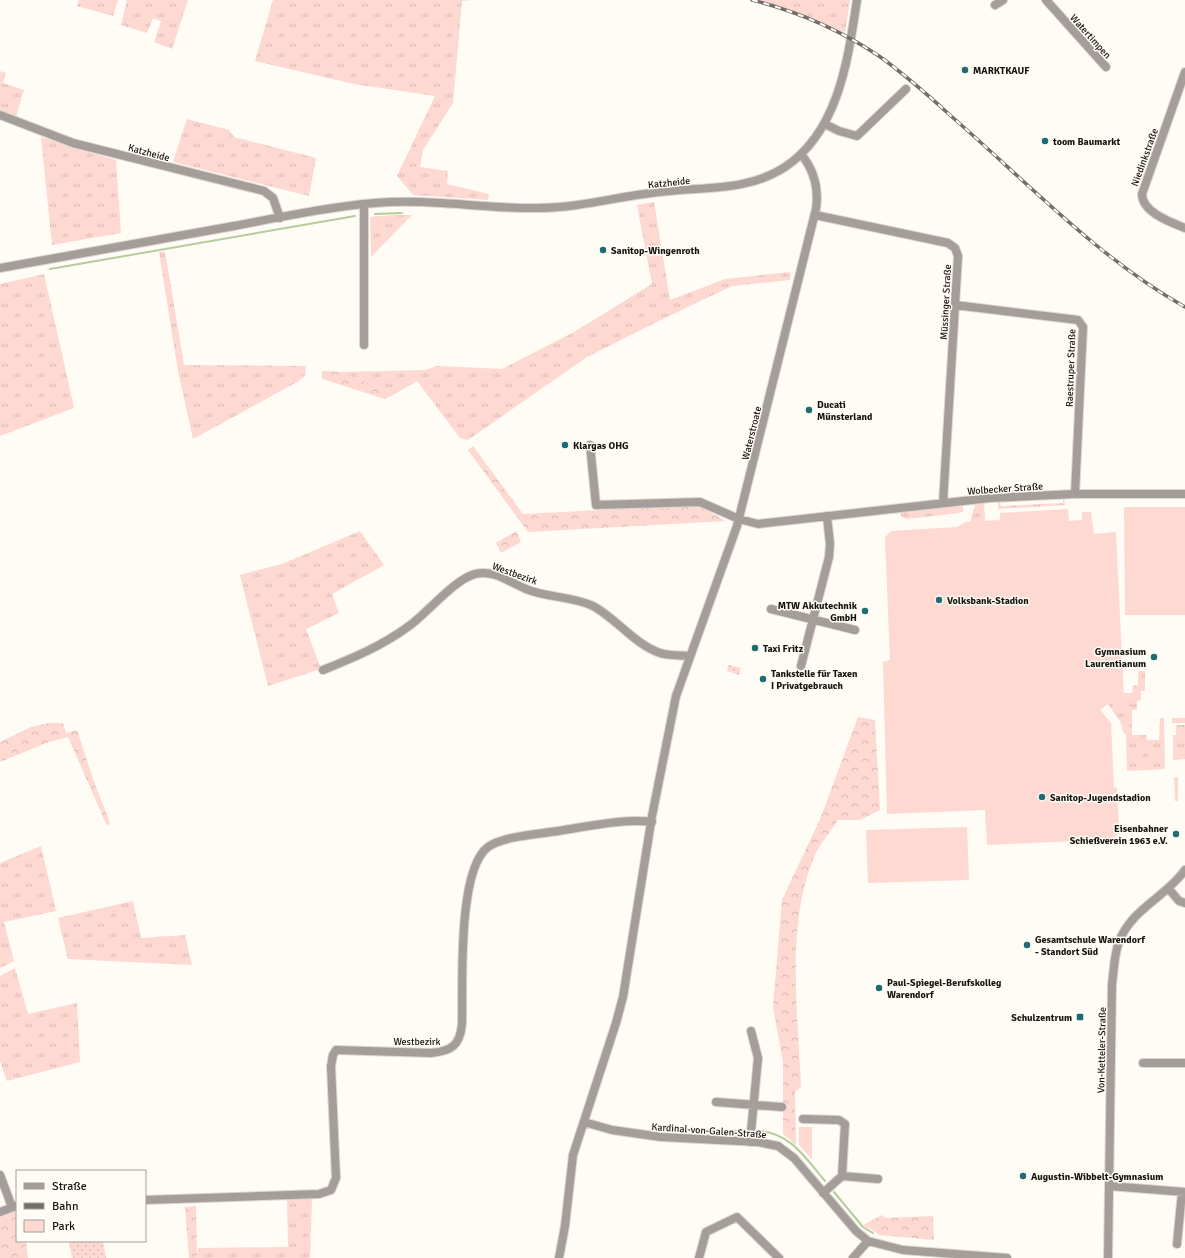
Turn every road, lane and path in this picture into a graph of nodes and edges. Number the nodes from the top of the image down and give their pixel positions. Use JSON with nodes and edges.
{"nodes":[{"id":1,"x":858,"y":0,"type":"edge"},
{"id":2,"x":1003,"y":0,"type":"edge"},
{"id":3,"x":1046,"y":0,"type":"edge"},
{"id":4,"x":995,"y":5,"type":"dead end"},
{"id":5,"x":1106,"y":68,"type":"dead end"},
{"id":6,"x":1185,"y":72,"type":"edge"},
{"id":7,"x":906,"y":89,"type":"dead end"},
{"id":8,"x":0,"y":115,"type":"edge"},
{"id":9,"x":825,"y":124,"type":"junction"},
{"id":10,"x":801,"y":154,"type":"junction"},
{"id":11,"x":364,"y":204,"type":"junction"},
{"id":12,"x":814,"y":215,"type":"junction"},
{"id":13,"x":280,"y":218,"type":"junction"},
{"id":14,"x":1185,"y":228,"type":"edge"},
{"id":15,"x":0,"y":268,"type":"edge"},
{"id":16,"x":955,"y":306,"type":"junction"},
{"id":17,"x":364,"y":345,"type":"dead end"},
{"id":18,"x":590,"y":445,"type":"dead end"},
{"id":19,"x":1075,"y":494,"type":"junction"},
{"id":20,"x":1185,"y":494,"type":"edge"},
{"id":21,"x":943,"y":503,"type":"junction"},
{"id":22,"x":827,"y":516,"type":"junction"},
{"id":23,"x":739,"y":519,"type":"junction"},
{"id":24,"x":771,"y":609,"type":"dead end"},
{"id":25,"x":813,"y":620,"type":"junction"},
{"id":26,"x":855,"y":630,"type":"dead end"},
{"id":27,"x":690,"y":656,"type":"junction"},
{"id":28,"x":801,"y":666,"type":"dead end"},
{"id":29,"x":323,"y":670,"type":"dead end"},
{"id":30,"x":652,"y":822,"type":"junction"},
{"id":31,"x":1185,"y":870,"type":"edge"},
{"id":32,"x":1169,"y":888,"type":"junction"},
{"id":33,"x":1185,"y":903,"type":"edge"},
{"id":34,"x":751,"y":1031,"type":"dead end"},
{"id":35,"x":1143,"y":1063,"type":"dead end"},
{"id":36,"x":1185,"y":1063,"type":"edge"},
{"id":37,"x":716,"y":1102,"type":"dead end"},
{"id":38,"x":754,"y":1105,"type":"junction"},
{"id":39,"x":782,"y":1106,"type":"dead end"},
{"id":40,"x":803,"y":1120,"type":"dead end"},
{"id":41,"x":584,"y":1122,"type":"junction"},
{"id":42,"x":750,"y":1142,"type":"junction"},
{"id":43,"x":0,"y":1174,"type":"edge"},
{"id":44,"x":842,"y":1176,"type":"junction"},
{"id":45,"x":878,"y":1179,"type":"dead end"},
{"id":46,"x":1109,"y":1186,"type":"junction"},
{"id":47,"x":1183,"y":1192,"type":"edge"},
{"id":48,"x":823,"y":1193,"type":"junction"},
{"id":49,"x":146,"y":1200,"type":"edge"},
{"id":50,"x":14,"y":1206,"type":"edge"},
{"id":51,"x":0,"y":1212,"type":"edge"},
{"id":52,"x":868,"y":1241,"type":"junction"},
{"id":53,"x":1177,"y":1244,"type":"dead end"},
{"id":54,"x":777,"y":1257,"type":"edge"},
{"id":55,"x":559,"y":1258,"type":"edge"},
{"id":56,"x":699,"y":1258,"type":"edge"},
{"id":57,"x":853,"y":1258,"type":"edge"},
{"id":58,"x":1007,"y":1258,"type":"edge"},
{"id":59,"x":1108,"y":1258,"type":"edge"}],
"edges":[{"from":1,"to":9,"type":"street","name":"Katzheide"},
{"from":2,"to":4,"type":"street"},
{"from":3,"to":5,"type":"street","name":"Watertimpen"},
{"from":6,"to":14,"type":"street","name":"Niedinkstraße"},
{"from":7,"to":9,"type":"street"},
{"from":8,"to":13,"type":"street","name":"Katzheide"},
{"from":9,"to":10,"type":"street","name":"Katzheide"},
{"from":10,"to":11,"type":"street","name":"Katzheide"},
{"from":10,"to":12,"type":"street","name":"Waterstroate"},
{"from":11,"to":13,"type":"street","name":"Katzheide"},
{"from":11,"to":17,"type":"street"},
{"from":12,"to":16,"type":"street","name":"Müssinger Straße"},
{"from":12,"to":23,"type":"street","name":"Waterstroate"},
{"from":13,"to":15,"type":"street","name":"Katzheide"},
{"from":16,"to":19,"type":"street","name":"Raestruper Straße"},
{"from":16,"to":21,"type":"street","name":"Müssinger Straße"},
{"from":18,"to":23,"type":"street"},
{"from":19,"to":20,"type":"street","name":"Wolbecker Straße"},
{"from":19,"to":21,"type":"street","name":"Wolbecker Straße"},
{"from":21,"to":22,"type":"street","name":"Wolbecker Straße"},
{"from":22,"to":23,"type":"street","name":"Wolbecker Straße"},
{"from":22,"to":25,"type":"street"},
{"from":23,"to":27,"type":"street"},
{"from":24,"to":25,"type":"street"},
{"from":25,"to":26,"type":"street"},
{"from":25,"to":28,"type":"street"},
{"from":27,"to":29,"type":"street","name":"Westbezirk"},
{"from":27,"to":30,"type":"street"},
{"from":30,"to":41,"type":"street"},
{"from":30,"to":49,"type":"street","name":"Westbezirk"},
{"from":31,"to":32,"type":"street","name":"Von-Ketteler-Straße"},
{"from":32,"to":33,"type":"street"},
{"from":32,"to":46,"type":"street","name":"Von-Ketteler-Straße"},
{"from":34,"to":38,"type":"street"},
{"from":35,"to":36,"type":"street"},
{"from":37,"to":38,"type":"street"},
{"from":38,"to":39,"type":"street"},
{"from":38,"to":42,"type":"street"},
{"from":40,"to":44,"type":"street"},
{"from":41,"to":42,"type":"street","name":"Kardinal-von-Galen-Straße"},
{"from":41,"to":55,"type":"street"},
{"from":42,"to":48,"type":"street","name":"Kardinal-von-Galen-Straße"},
{"from":43,"to":50,"type":"street"},
{"from":44,"to":45,"type":"street"},
{"from":44,"to":48,"type":"street"},
{"from":46,"to":47,"type":"street"},
{"from":46,"to":59,"type":"street","name":"Von-Ketteler-Straße"},
{"from":47,"to":53,"type":"street"},
{"from":48,"to":52,"type":"street","name":"Kardinal-von-Galen-Straße"},
{"from":50,"to":51,"type":"street"},
{"from":52,"to":57,"type":"street"},
{"from":52,"to":58,"type":"street","name":"Kardinal-von-Galen-Straße"},
{"from":54,"to":56,"type":"street"}]}
